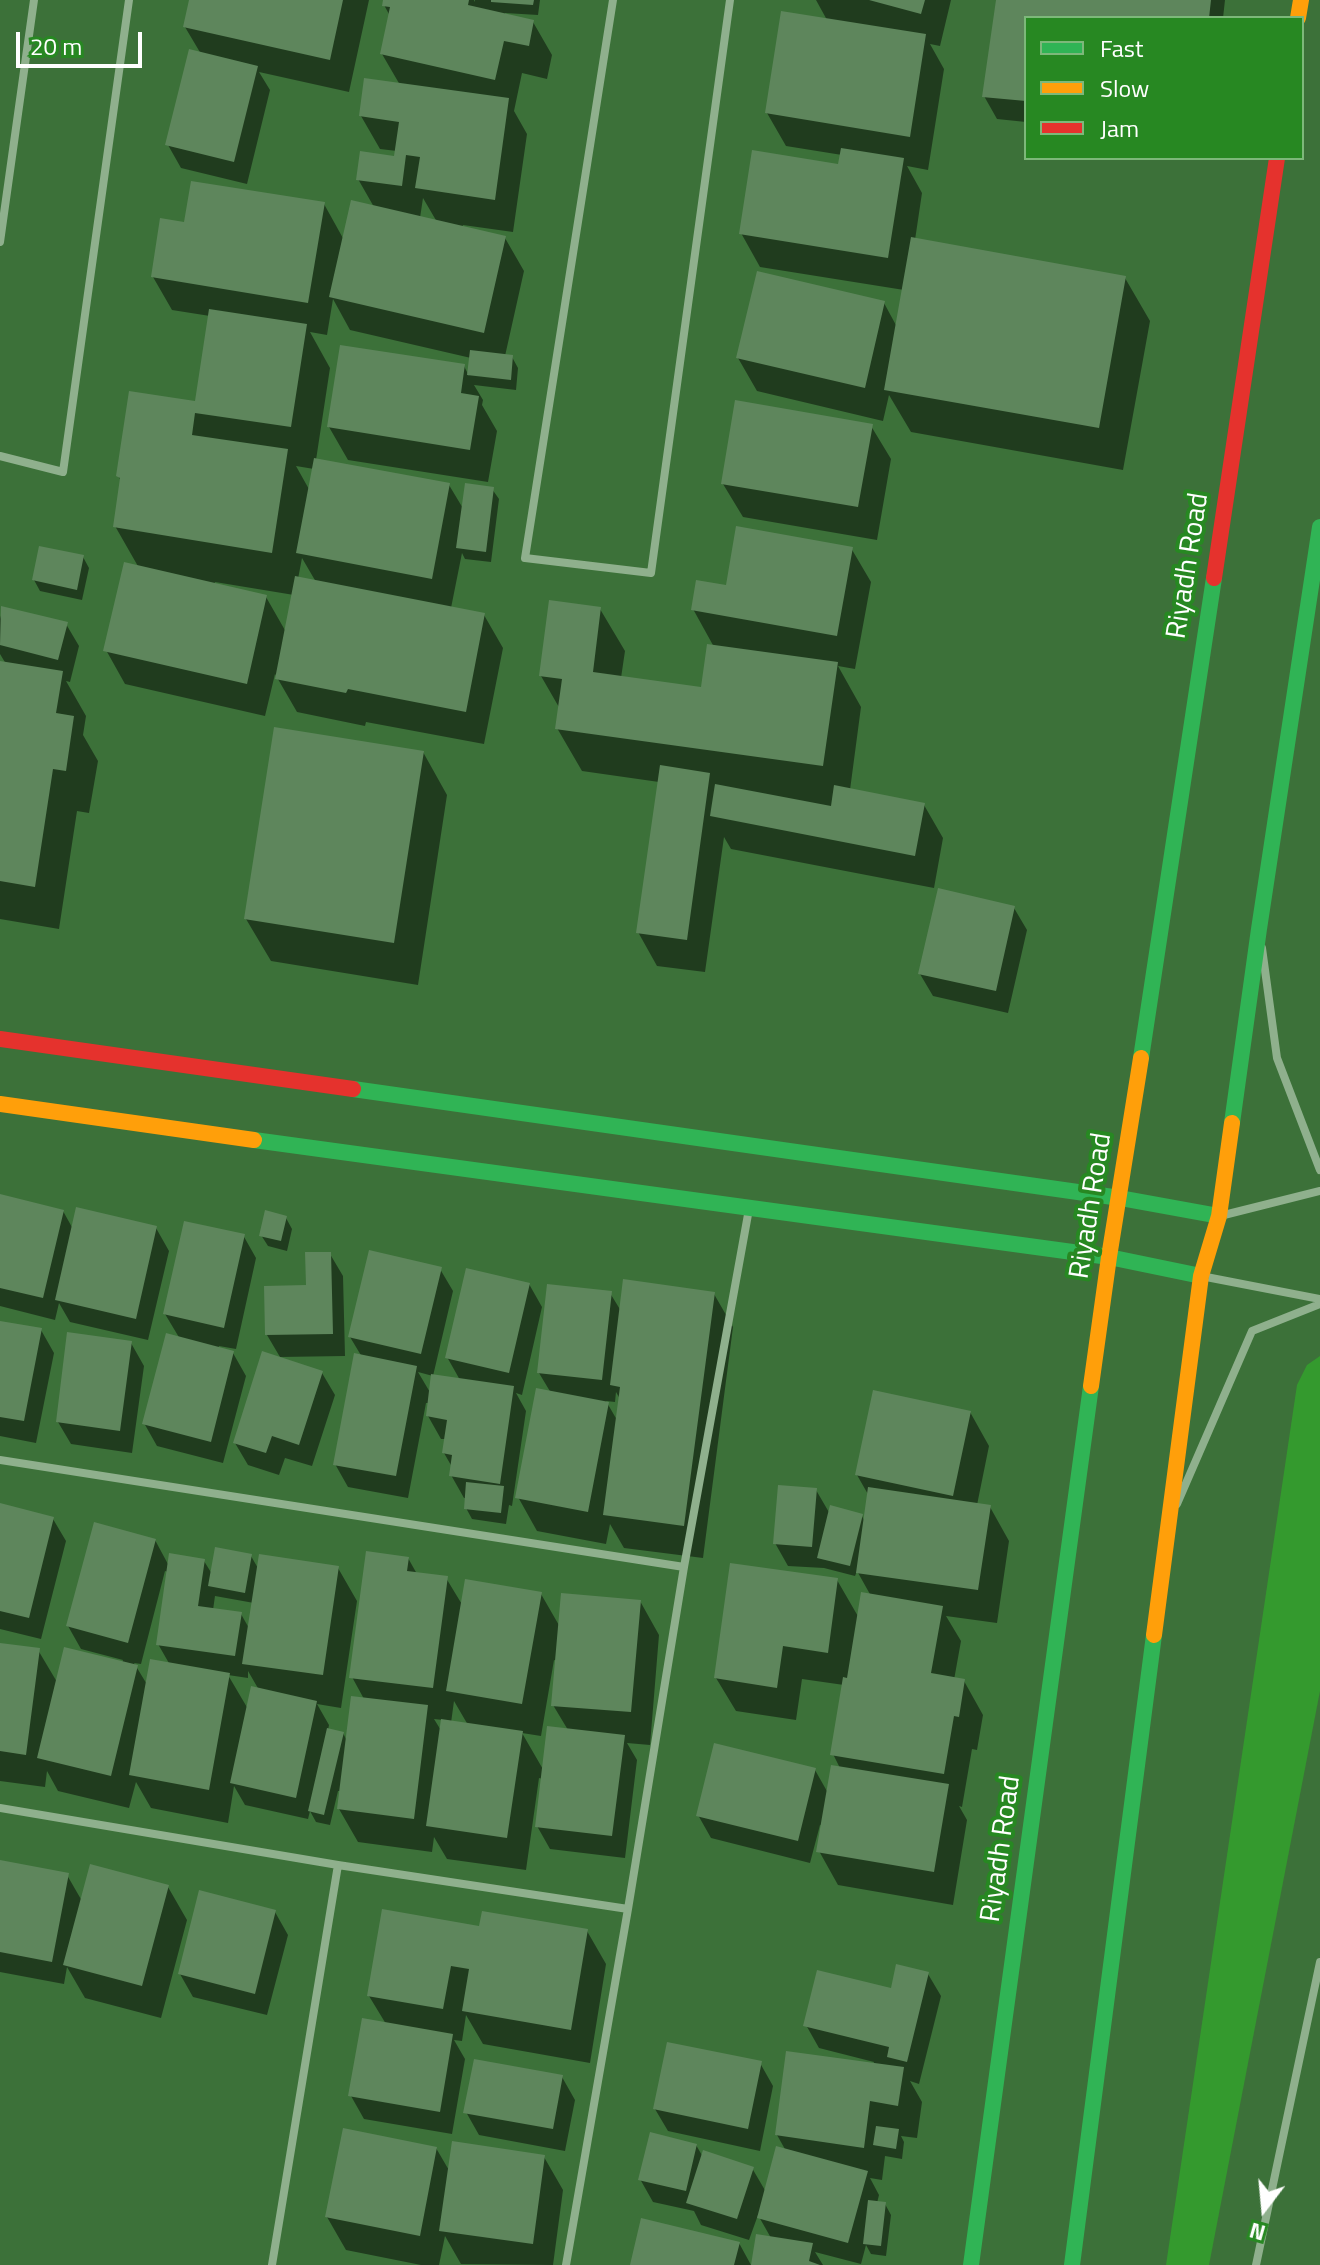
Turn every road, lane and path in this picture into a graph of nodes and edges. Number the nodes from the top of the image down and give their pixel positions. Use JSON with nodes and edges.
{"nodes":[{"id":1,"x":34,"y":0,"type":"edge"},
{"id":2,"x":129,"y":0,"type":"edge"},
{"id":3,"x":613,"y":0,"type":"edge"},
{"id":4,"x":730,"y":0,"type":"edge"},
{"id":5,"x":1277,"y":160,"type":"edge"},
{"id":6,"x":0,"y":242,"type":"edge"},
{"id":7,"x":0,"y":456,"type":"edge"},
{"id":8,"x":1320,"y":527,"type":"edge"},
{"id":9,"x":1259,"y":929,"type":"junction"},
{"id":10,"x":0,"y":1039,"type":"edge"},
{"id":11,"x":0,"y":1104,"type":"edge"},
{"id":12,"x":1320,"y":1170,"type":"edge"},
{"id":13,"x":1320,"y":1191,"type":"edge"},
{"id":14,"x":1120,"y":1198,"type":"junction"},
{"id":15,"x":749,"y":1209,"type":"junction"},
{"id":16,"x":1219,"y":1216,"type":"junction"},
{"id":17,"x":1109,"y":1257,"type":"junction"},
{"id":18,"x":1201,"y":1276,"type":"junction"},
{"id":19,"x":1320,"y":1301,"type":"edge"},
{"id":20,"x":0,"y":1460,"type":"edge"},
{"id":21,"x":1171,"y":1515,"type":"junction"},
{"id":22,"x":684,"y":1567,"type":"junction"},
{"id":23,"x":0,"y":1808,"type":"edge"},
{"id":24,"x":338,"y":1865,"type":"junction"},
{"id":25,"x":628,"y":1909,"type":"junction"},
{"id":26,"x":1320,"y":1962,"type":"edge"},
{"id":27,"x":272,"y":2265,"type":"edge"},
{"id":28,"x":566,"y":2265,"type":"edge"},
{"id":29,"x":971,"y":2265,"type":"edge"},
{"id":30,"x":1072,"y":2265,"type":"edge"},
{"id":31,"x":1256,"y":2265,"type":"edge"}],
"edges":[{"from":1,"to":6,"type":"street"},
{"from":2,"to":7,"type":"street"},
{"from":3,"to":4,"type":"street"},
{"from":5,"to":14,"type":"street","name":"Riyadh Road"},
{"from":8,"to":9,"type":"street"},
{"from":9,"to":12,"type":"street"},
{"from":9,"to":16,"type":"street"},
{"from":10,"to":14,"type":"street"},
{"from":11,"to":15,"type":"street"},
{"from":13,"to":16,"type":"street"},
{"from":14,"to":16,"type":"street"},
{"from":14,"to":17,"type":"street","name":"Riyadh Road"},
{"from":15,"to":17,"type":"street"},
{"from":15,"to":22,"type":"street"},
{"from":16,"to":18,"type":"street"},
{"from":17,"to":18,"type":"street"},
{"from":17,"to":29,"type":"street","name":"Riyadh Road"},
{"from":18,"to":19,"type":"street"},
{"from":18,"to":21,"type":"street"},
{"from":19,"to":21,"type":"street"},
{"from":20,"to":22,"type":"street"},
{"from":21,"to":30,"type":"street"},
{"from":22,"to":25,"type":"street"},
{"from":23,"to":24,"type":"street"},
{"from":24,"to":25,"type":"street"},
{"from":24,"to":27,"type":"street"},
{"from":25,"to":28,"type":"street"},
{"from":26,"to":31,"type":"street"}]}
